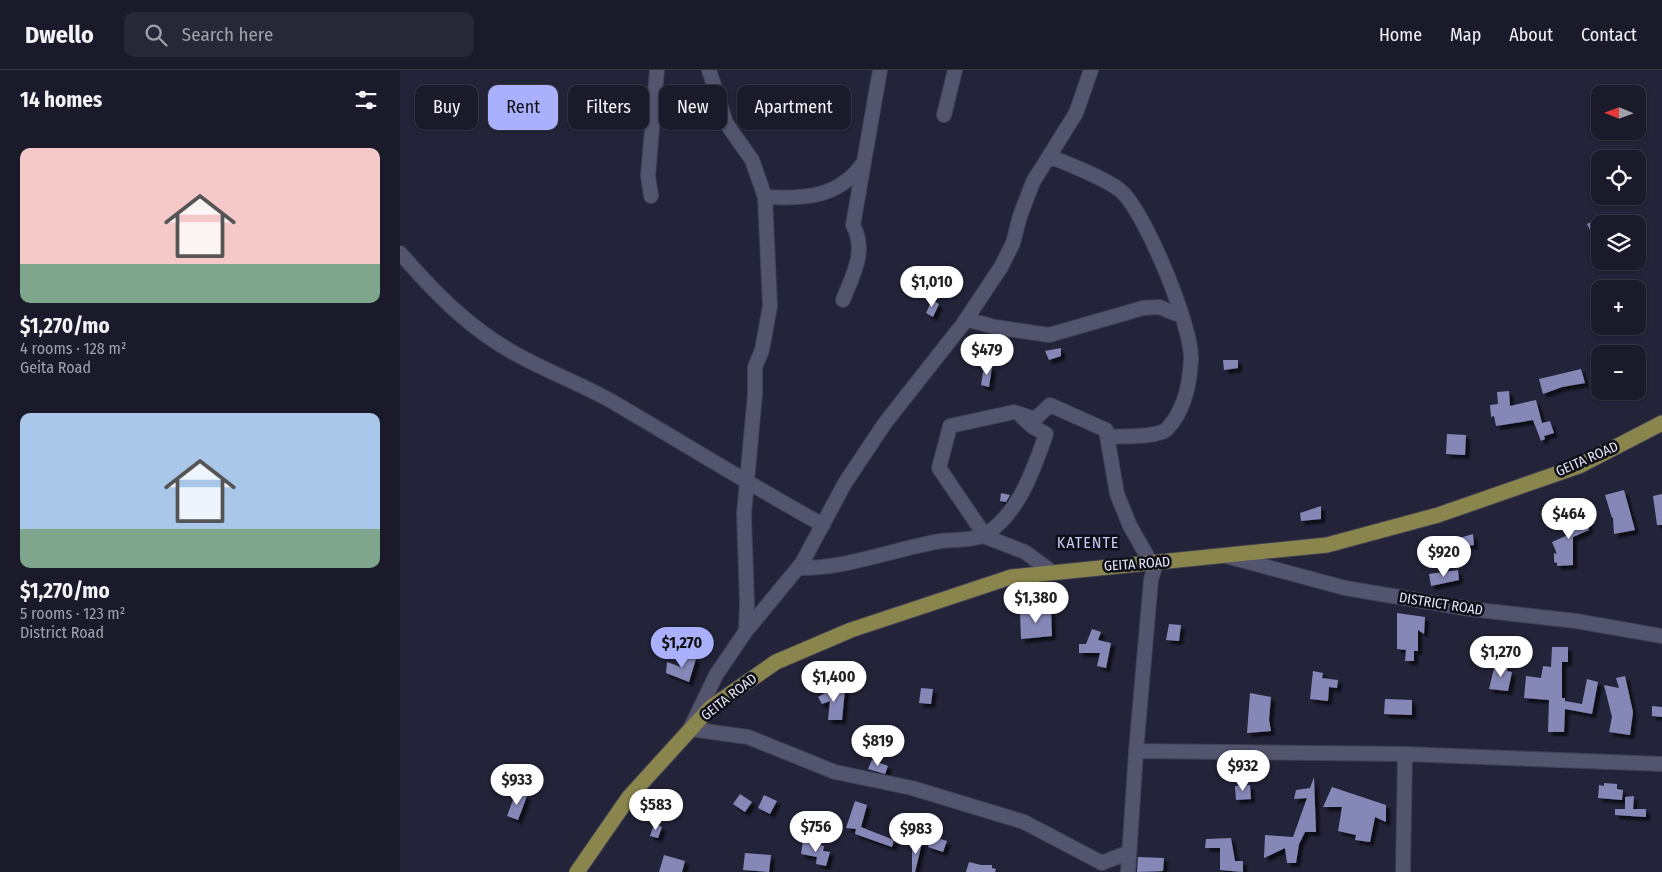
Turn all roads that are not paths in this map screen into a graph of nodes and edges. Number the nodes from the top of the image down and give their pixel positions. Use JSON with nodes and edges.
{"nodes":[{"id":1,"x":657,"y":70,"type":"edge"},
{"id":2,"x":709,"y":70,"type":"edge"},
{"id":3,"x":880,"y":70,"type":"edge"},
{"id":4,"x":955,"y":70,"type":"edge"},
{"id":5,"x":1091,"y":70,"type":"edge"},
{"id":6,"x":944,"y":114,"type":"dead end"},
{"id":7,"x":1049,"y":156,"type":"junction"},
{"id":8,"x":866,"y":159,"type":"junction"},
{"id":9,"x":650,"y":196,"type":"dead end"},
{"id":10,"x":765,"y":197,"type":"junction"},
{"id":11,"x":400,"y":254,"type":"edge"},
{"id":12,"x":842,"y":300,"type":"dead end"},
{"id":13,"x":1182,"y":316,"type":"junction"},
{"id":14,"x":966,"y":319,"type":"junction"},
{"id":15,"x":1022,"y":416,"type":"junction"},
{"id":16,"x":1662,"y":423,"type":"edge"},
{"id":17,"x":1107,"y":437,"type":"junction"},
{"id":18,"x":747,"y":483,"type":"junction"},
{"id":19,"x":823,"y":526,"type":"junction"},
{"id":20,"x":984,"y":535,"type":"junction"},
{"id":21,"x":1224,"y":556,"type":"junction"},
{"id":22,"x":1153,"y":563,"type":"junction"},
{"id":23,"x":798,"y":568,"type":"junction"},
{"id":24,"x":1052,"y":572,"type":"junction"},
{"id":25,"x":746,"y":631,"type":"junction"},
{"id":26,"x":1662,"y":636,"type":"edge"},
{"id":27,"x":690,"y":729,"type":"junction"},
{"id":28,"x":1136,"y":751,"type":"junction"},
{"id":29,"x":1405,"y":754,"type":"junction"},
{"id":30,"x":1662,"y":764,"type":"edge"},
{"id":31,"x":1129,"y":852,"type":"junction"},
{"id":32,"x":1099,"y":867,"type":"edge"},
{"id":33,"x":577,"y":872,"type":"edge"},
{"id":34,"x":1128,"y":872,"type":"edge"},
{"id":35,"x":1403,"y":872,"type":"edge"}],
"edges":[{"from":1,"to":9,"type":"street"},
{"from":2,"to":10,"type":"street"},
{"from":3,"to":8,"type":"street"},
{"from":4,"to":6,"type":"street"},
{"from":5,"to":7,"type":"street"},
{"from":7,"to":13,"type":"street"},
{"from":7,"to":14,"type":"street"},
{"from":8,"to":10,"type":"street"},
{"from":8,"to":12,"type":"street"},
{"from":10,"to":18,"type":"street"},
{"from":11,"to":18,"type":"street"},
{"from":13,"to":14,"type":"street"},
{"from":13,"to":17,"type":"street"},
{"from":14,"to":19,"type":"street"},
{"from":15,"to":17,"type":"street"},
{"from":15,"to":20,"type":"street"},
{"from":15,"to":20,"type":"street"},
{"from":16,"to":21,"type":"main road","name":"GEITA ROAD"},
{"from":17,"to":22,"type":"street"},
{"from":18,"to":19,"type":"street"},
{"from":18,"to":25,"type":"street"},
{"from":19,"to":23,"type":"street"},
{"from":20,"to":23,"type":"street"},
{"from":20,"to":24,"type":"street"},
{"from":21,"to":22,"type":"main road","name":"GEITA ROAD"},
{"from":21,"to":26,"type":"street","name":"DISTRICT ROAD"},
{"from":22,"to":24,"type":"main road","name":"GEITA ROAD"},
{"from":22,"to":28,"type":"street"},
{"from":23,"to":25,"type":"street"},
{"from":24,"to":27,"type":"main road","name":"GEITA ROAD"},
{"from":25,"to":27,"type":"street"},
{"from":27,"to":32,"type":"street"},
{"from":27,"to":33,"type":"main road","name":"GEITA ROAD"},
{"from":28,"to":29,"type":"street"},
{"from":28,"to":31,"type":"street"},
{"from":29,"to":30,"type":"street"},
{"from":29,"to":35,"type":"street"},
{"from":31,"to":32,"type":"street"},
{"from":31,"to":34,"type":"street"}]}
